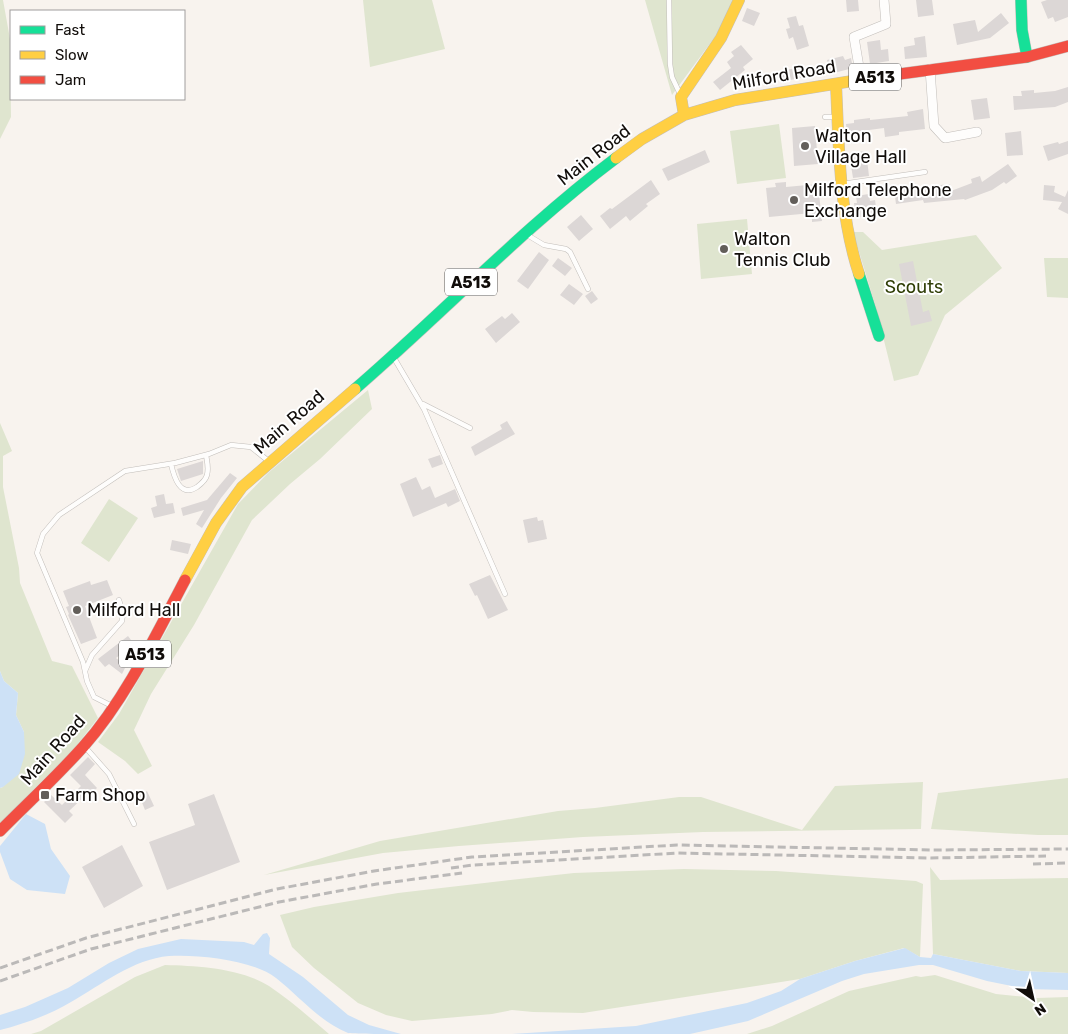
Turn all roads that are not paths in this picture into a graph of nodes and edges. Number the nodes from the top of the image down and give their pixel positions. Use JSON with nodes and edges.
{"nodes":[{"id":1,"x":669,"y":0,"type":"edge"},
{"id":2,"x":739,"y":0,"type":"edge"},
{"id":3,"x":884,"y":0,"type":"edge"},
{"id":4,"x":1021,"y":0,"type":"edge"},
{"id":5,"x":1068,"y":46,"type":"edge"},
{"id":6,"x":1027,"y":57,"type":"junction"},
{"id":7,"x":930,"y":69,"type":"junction"},
{"id":8,"x":861,"y":79,"type":"junction"},
{"id":9,"x":836,"y":84,"type":"junction"},
{"id":10,"x":681,"y":97,"type":"junction"},
{"id":11,"x":684,"y":115,"type":"junction"},
{"id":12,"x":838,"y":116,"type":"junction"},
{"id":13,"x":825,"y":117,"type":"dead end"},
{"id":14,"x":977,"y":132,"type":"dead end"},
{"id":15,"x":924,"y":172,"type":"dead end"},
{"id":16,"x":841,"y":184,"type":"junction"},
{"id":17,"x":525,"y":234,"type":"junction"},
{"id":18,"x":588,"y":289,"type":"dead end"},
{"id":19,"x":880,"y":336,"type":"dead end"},
{"id":20,"x":393,"y":356,"type":"junction"},
{"id":21,"x":422,"y":403,"type":"junction"},
{"id":22,"x":470,"y":428,"type":"dead end"},
{"id":23,"x":206,"y":455,"type":"junction"},
{"id":24,"x":268,"y":462,"type":"junction"},
{"id":25,"x":171,"y":464,"type":"junction"},
{"id":26,"x":505,"y":594,"type":"dead end"},
{"id":27,"x":119,"y":600,"type":"dead end"},
{"id":28,"x":85,"y":671,"type":"junction"},
{"id":29,"x":113,"y":707,"type":"junction"},
{"id":30,"x":84,"y":746,"type":"junction"},
{"id":31,"x":134,"y":824,"type":"dead end"},
{"id":32,"x":0,"y":831,"type":"edge"}],
"edges":[{"from":1,"to":10,"type":"lane"},
{"from":2,"to":10,"type":"main road"},
{"from":3,"to":8,"type":"street"},
{"from":4,"to":6,"type":"main road"},
{"from":5,"to":6,"type":"main road","name":"Milford Road","number":"A513"},
{"from":6,"to":7,"type":"main road","name":"Milford Road","number":"A513"},
{"from":7,"to":8,"type":"main road","name":"Milford Road","number":"A513"},
{"from":7,"to":14,"type":"street"},
{"from":8,"to":9,"type":"main road","name":"Milford Road","number":"A513"},
{"from":9,"to":11,"type":"main road","name":"Milford Road","number":"A513"},
{"from":9,"to":12,"type":"main road"},
{"from":10,"to":11,"type":"main road"},
{"from":11,"to":17,"type":"main road","name":"Main Road","number":"A513"},
{"from":12,"to":13,"type":"lane"},
{"from":12,"to":16,"type":"main road"},
{"from":15,"to":16,"type":"lane"},
{"from":16,"to":19,"type":"main road"},
{"from":17,"to":18,"type":"lane"},
{"from":17,"to":20,"type":"main road","name":"Main Road","number":"A513"},
{"from":20,"to":21,"type":"lane"},
{"from":20,"to":24,"type":"main road","name":"Main Road","number":"A513"},
{"from":21,"to":22,"type":"lane"},
{"from":21,"to":26,"type":"lane"},
{"from":23,"to":24,"type":"lane"},
{"from":23,"to":25,"type":"lane"},
{"from":23,"to":25,"type":"lane"},
{"from":24,"to":29,"type":"main road","name":"Main Road","number":"A513"},
{"from":25,"to":28,"type":"lane"},
{"from":27,"to":28,"type":"lane"},
{"from":28,"to":29,"type":"lane"},
{"from":29,"to":30,"type":"main road","name":"Main Road","number":"A513"},
{"from":30,"to":31,"type":"lane"},
{"from":30,"to":32,"type":"main road","name":"Main Road","number":"A513"}]}
